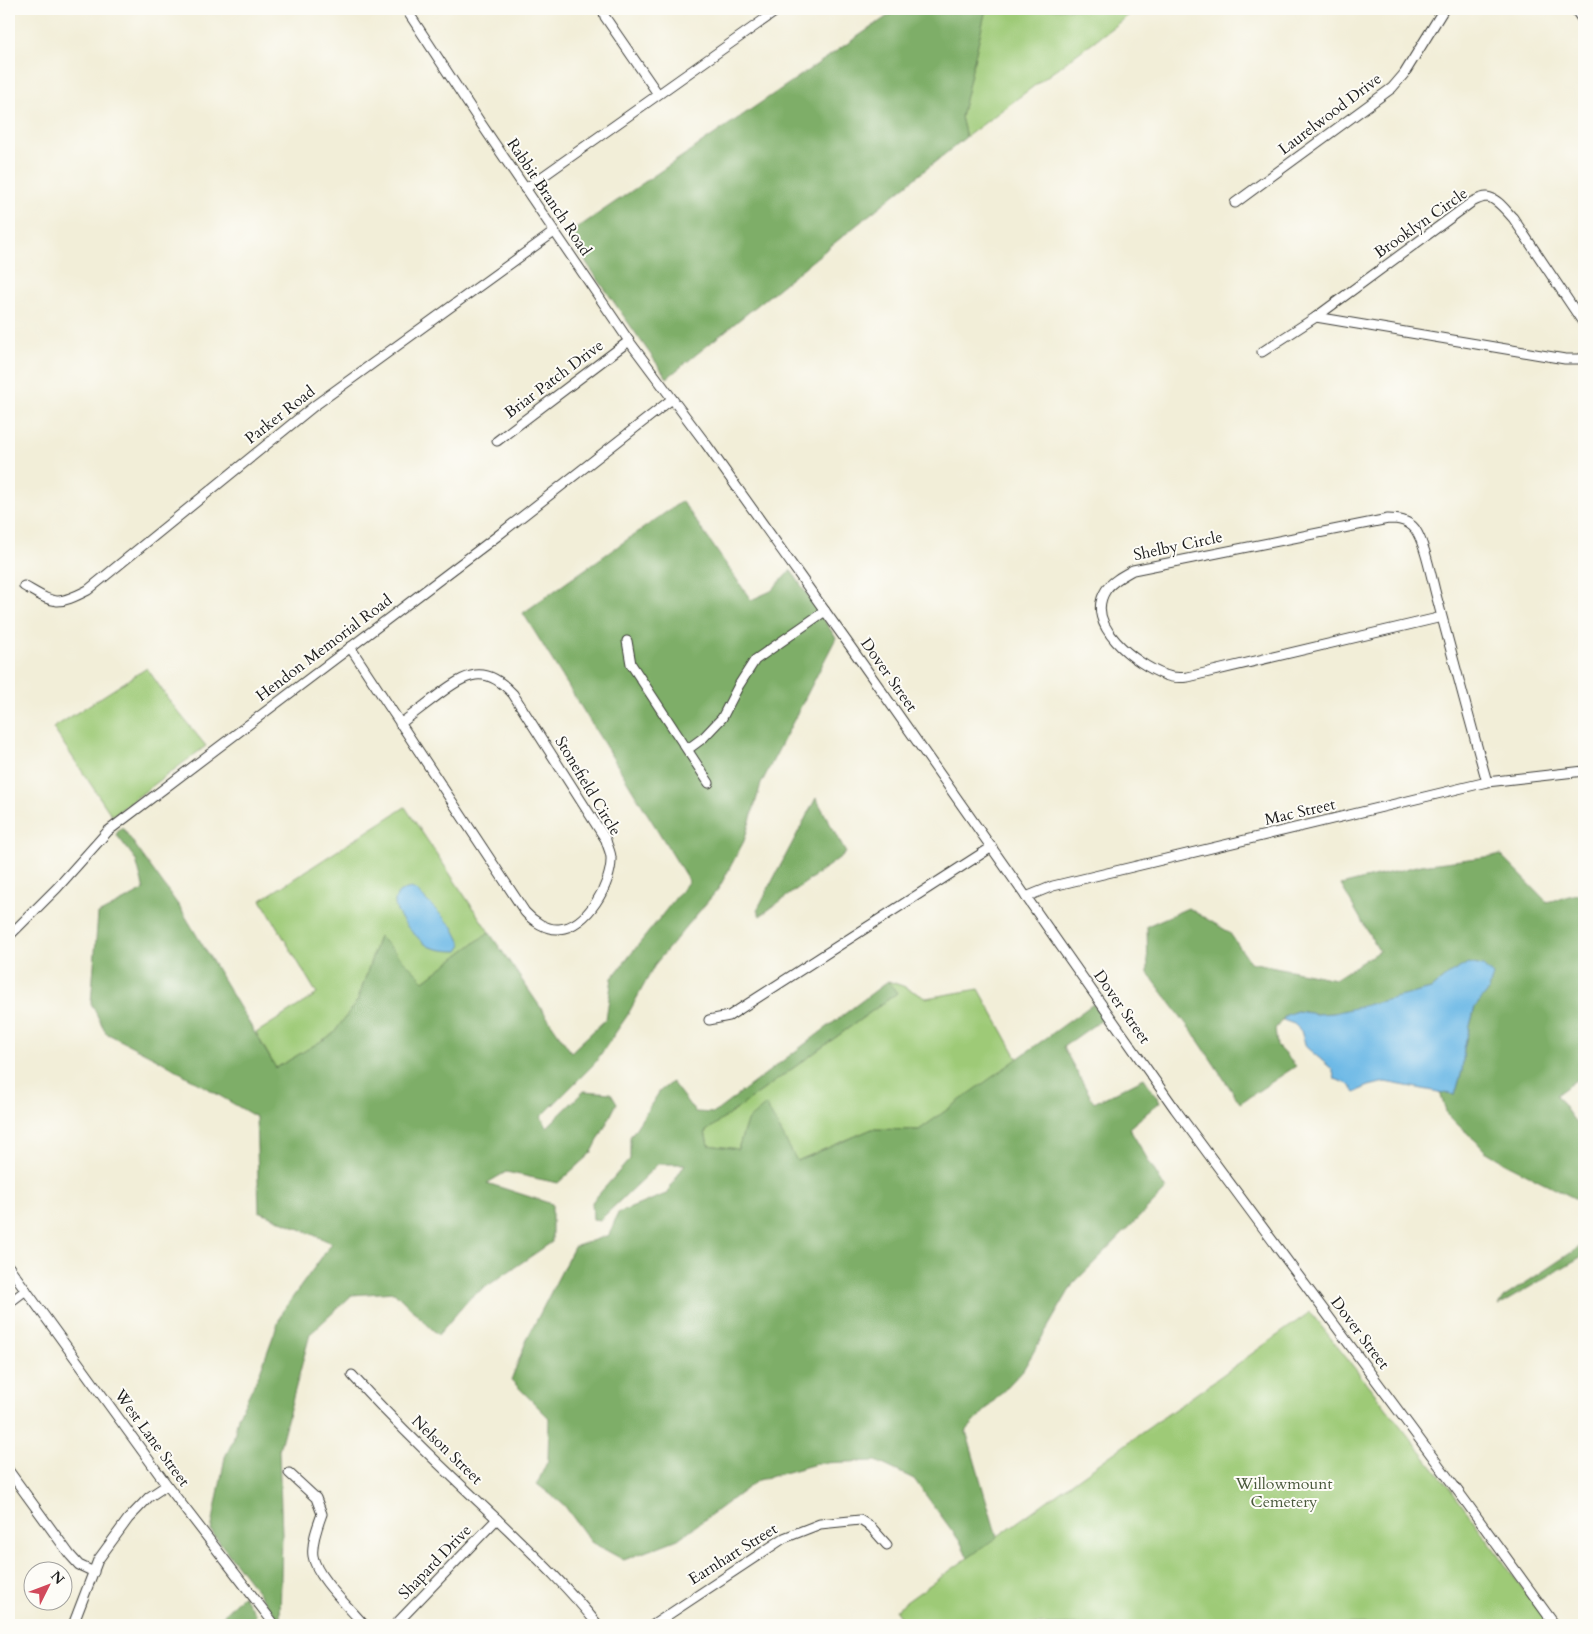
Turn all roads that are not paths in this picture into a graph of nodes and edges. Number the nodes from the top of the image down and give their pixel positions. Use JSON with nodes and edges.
{"nodes":[{"id":1,"x":406,"y":9,"type":"edge"},
{"id":2,"x":607,"y":9,"type":"edge"},
{"id":3,"x":779,"y":9,"type":"edge"},
{"id":4,"x":1444,"y":9,"type":"edge"},
{"id":5,"x":1574,"y":9,"type":"edge"},
{"id":6,"x":1584,"y":22,"type":"edge"},
{"id":7,"x":658,"y":94,"type":"junction"},
{"id":8,"x":525,"y":189,"type":"junction"},
{"id":9,"x":1234,"y":203,"type":"dead end"},
{"id":10,"x":554,"y":232,"type":"junction"},
{"id":11,"x":1316,"y":317,"type":"junction"},
{"id":12,"x":1584,"y":324,"type":"edge"},
{"id":13,"x":630,"y":341,"type":"junction"},
{"id":14,"x":1262,"y":352,"type":"dead end"},
{"id":15,"x":1584,"y":358,"type":"edge"},
{"id":16,"x":672,"y":399,"type":"junction"},
{"id":17,"x":497,"y":441,"type":"dead end"},
{"id":18,"x":24,"y":586,"type":"dead end"},
{"id":19,"x":825,"y":611,"type":"junction"},
{"id":20,"x":1442,"y":617,"type":"junction"},
{"id":21,"x":627,"y":641,"type":"dead end"},
{"id":22,"x":350,"y":647,"type":"junction"},
{"id":23,"x":400,"y":724,"type":"junction"},
{"id":24,"x":688,"y":749,"type":"junction"},
{"id":25,"x":1584,"y":771,"type":"edge"},
{"id":26,"x":1487,"y":782,"type":"junction"},
{"id":27,"x":709,"y":783,"type":"dead end"},
{"id":28,"x":992,"y":847,"type":"junction"},
{"id":29,"x":1026,"y":897,"type":"junction"},
{"id":30,"x":9,"y":936,"type":"edge"},
{"id":31,"x":709,"y":1020,"type":"dead end"},
{"id":32,"x":9,"y":1266,"type":"edge"},
{"id":33,"x":26,"y":1290,"type":"junction"},
{"id":34,"x":9,"y":1303,"type":"edge"},
{"id":35,"x":352,"y":1375,"type":"dead end"},
{"id":36,"x":9,"y":1471,"type":"edge"},
{"id":37,"x":289,"y":1473,"type":"dead end"},
{"id":38,"x":167,"y":1484,"type":"junction"},
{"id":39,"x":497,"y":1519,"type":"junction"},
{"id":40,"x":887,"y":1545,"type":"dead end"},
{"id":41,"x":94,"y":1572,"type":"junction"},
{"id":42,"x":74,"y":1625,"type":"edge"},
{"id":43,"x":275,"y":1625,"type":"edge"},
{"id":44,"x":364,"y":1625,"type":"edge"},
{"id":45,"x":395,"y":1625,"type":"edge"},
{"id":46,"x":598,"y":1625,"type":"edge"},
{"id":47,"x":652,"y":1625,"type":"edge"},
{"id":48,"x":1555,"y":1625,"type":"edge"}],
"edges":[{"from":1,"to":8,"type":"street","name":"Rabbit Branch Road"},
{"from":2,"to":7,"type":"street"},
{"from":3,"to":7,"type":"street"},
{"from":4,"to":9,"type":"street","name":"Laurelwood Drive"},
{"from":5,"to":6,"type":"street"},
{"from":7,"to":8,"type":"street"},
{"from":8,"to":10,"type":"street","name":"Rabbit Branch Road"},
{"from":10,"to":13,"type":"street","name":"Rabbit Branch Road"},
{"from":10,"to":18,"type":"street","name":"Parker Road"},
{"from":11,"to":12,"type":"street","name":"Brooklyn Circle"},
{"from":11,"to":14,"type":"street","name":"Brooklyn Circle"},
{"from":11,"to":15,"type":"street"},
{"from":13,"to":16,"type":"street","name":"Rabbit Branch Road"},
{"from":13,"to":17,"type":"street","name":"Briar Patch Drive"},
{"from":16,"to":19,"type":"street","name":"Dover Street"},
{"from":16,"to":22,"type":"street","name":"Hendon Memorial Road"},
{"from":19,"to":24,"type":"street"},
{"from":19,"to":28,"type":"street","name":"Dover Street"},
{"from":20,"to":20,"type":"street","name":"Shelby Circle"},
{"from":20,"to":26,"type":"street","name":"Shelby Circle"},
{"from":21,"to":24,"type":"street"},
{"from":22,"to":23,"type":"street","name":"Stonefield Circle"},
{"from":22,"to":30,"type":"street","name":"Hendon Memorial Road"},
{"from":23,"to":23,"type":"street","name":"Stonefield Circle"},
{"from":24,"to":27,"type":"street"},
{"from":25,"to":26,"type":"street","name":"Mac Street"},
{"from":26,"to":29,"type":"street","name":"Mac Street"},
{"from":28,"to":29,"type":"street","name":"Dover Street"},
{"from":28,"to":31,"type":"street"},
{"from":29,"to":48,"type":"street","name":"Dover Street"},
{"from":32,"to":33,"type":"street","name":"West Lane Street"},
{"from":33,"to":34,"type":"street"},
{"from":33,"to":38,"type":"street","name":"West Lane Street"},
{"from":35,"to":39,"type":"street","name":"Nelson Street"},
{"from":36,"to":41,"type":"street"},
{"from":37,"to":44,"type":"street"},
{"from":38,"to":41,"type":"street"},
{"from":38,"to":43,"type":"street","name":"West Lane Street"},
{"from":39,"to":45,"type":"street","name":"Shapard Drive"},
{"from":39,"to":46,"type":"street","name":"Nelson Street"},
{"from":40,"to":47,"type":"street","name":"Earnhart Street"},
{"from":41,"to":42,"type":"street"}]}
